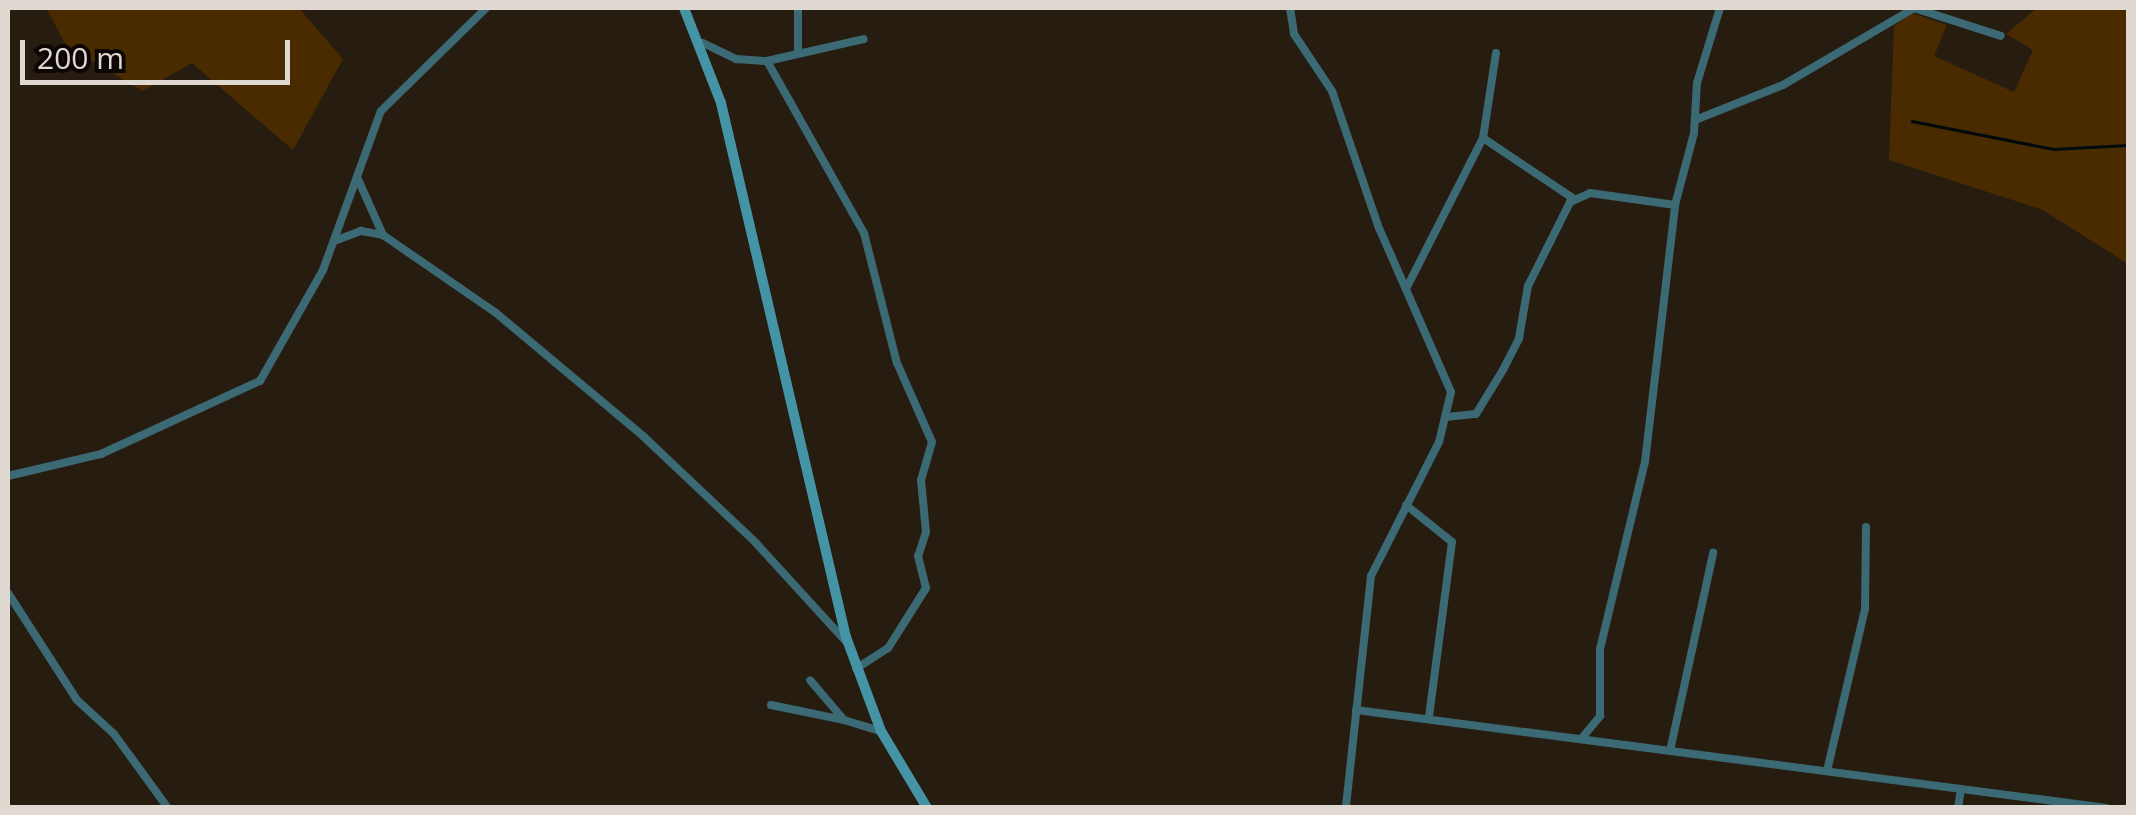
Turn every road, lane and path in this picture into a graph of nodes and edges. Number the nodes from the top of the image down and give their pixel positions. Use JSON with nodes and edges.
{"nodes":[{"id":1,"x":486,"y":8,"type":"edge"},
{"id":2,"x":684,"y":8,"type":"edge"},
{"id":3,"x":798,"y":8,"type":"edge"},
{"id":4,"x":1290,"y":8,"type":"edge"},
{"id":5,"x":1720,"y":8,"type":"edge"},
{"id":6,"x":1914,"y":8,"type":"edge"},
{"id":7,"x":2001,"y":36,"type":"dead end"},
{"id":8,"x":864,"y":39,"type":"dead end"},
{"id":9,"x":702,"y":43,"type":"junction"},
{"id":10,"x":798,"y":51,"type":"junction"},
{"id":11,"x":1496,"y":53,"type":"dead end"},
{"id":12,"x":767,"y":61,"type":"junction"},
{"id":13,"x":1695,"y":120,"type":"junction"},
{"id":14,"x":1483,"y":138,"type":"junction"},
{"id":15,"x":357,"y":176,"type":"junction"},
{"id":16,"x":1574,"y":199,"type":"junction"},
{"id":17,"x":1675,"y":205,"type":"junction"},
{"id":18,"x":383,"y":235,"type":"junction"},
{"id":19,"x":336,"y":240,"type":"junction"},
{"id":20,"x":1407,"y":287,"type":"junction"},
{"id":21,"x":1446,"y":417,"type":"junction"},
{"id":22,"x":8,"y":476,"type":"edge"},
{"id":23,"x":1406,"y":504,"type":"junction"},
{"id":24,"x":1866,"y":527,"type":"dead end"},
{"id":25,"x":1714,"y":553,"type":"dead end"},
{"id":26,"x":8,"y":593,"type":"edge"},
{"id":27,"x":849,"y":645,"type":"junction"},
{"id":28,"x":856,"y":669,"type":"junction"},
{"id":29,"x":810,"y":680,"type":"dead end"},
{"id":30,"x":771,"y":705,"type":"dead end"},
{"id":31,"x":1356,"y":710,"type":"junction"},
{"id":32,"x":1429,"y":718,"type":"junction"},
{"id":33,"x":844,"y":720,"type":"junction"},
{"id":34,"x":880,"y":731,"type":"junction"},
{"id":35,"x":1581,"y":740,"type":"junction"},
{"id":36,"x":1670,"y":751,"type":"junction"},
{"id":37,"x":1827,"y":771,"type":"junction"},
{"id":38,"x":1961,"y":790,"type":"junction"},
{"id":39,"x":168,"y":808,"type":"edge"},
{"id":40,"x":928,"y":808,"type":"edge"},
{"id":41,"x":1346,"y":808,"type":"edge"},
{"id":42,"x":1958,"y":808,"type":"edge"},
{"id":43,"x":2106,"y":808,"type":"edge"}],
"edges":[{"from":1,"to":15,"type":"street"},
{"from":2,"to":9,"type":"main road"},
{"from":3,"to":10,"type":"street"},
{"from":4,"to":20,"type":"street"},
{"from":5,"to":13,"type":"street"},
{"from":6,"to":7,"type":"street"},
{"from":6,"to":13,"type":"street"},
{"from":8,"to":10,"type":"street"},
{"from":9,"to":12,"type":"street"},
{"from":9,"to":27,"type":"main road"},
{"from":10,"to":12,"type":"street"},
{"from":11,"to":14,"type":"street"},
{"from":12,"to":28,"type":"street"},
{"from":13,"to":17,"type":"street"},
{"from":14,"to":16,"type":"street"},
{"from":14,"to":20,"type":"street"},
{"from":15,"to":18,"type":"street"},
{"from":15,"to":19,"type":"street"},
{"from":16,"to":17,"type":"street"},
{"from":16,"to":21,"type":"street"},
{"from":17,"to":35,"type":"street"},
{"from":18,"to":19,"type":"street"},
{"from":18,"to":27,"type":"street"},
{"from":19,"to":22,"type":"street"},
{"from":20,"to":21,"type":"street"},
{"from":21,"to":23,"type":"street"},
{"from":23,"to":31,"type":"street"},
{"from":23,"to":32,"type":"street"},
{"from":24,"to":37,"type":"street"},
{"from":25,"to":36,"type":"street"},
{"from":26,"to":39,"type":"street"},
{"from":27,"to":28,"type":"main road"},
{"from":28,"to":34,"type":"main road"},
{"from":29,"to":33,"type":"street"},
{"from":30,"to":33,"type":"street"},
{"from":31,"to":32,"type":"street"},
{"from":31,"to":41,"type":"street"},
{"from":32,"to":35,"type":"street"},
{"from":33,"to":34,"type":"street"},
{"from":34,"to":40,"type":"main road"},
{"from":35,"to":36,"type":"street"},
{"from":36,"to":37,"type":"street"},
{"from":37,"to":38,"type":"street"},
{"from":38,"to":42,"type":"street"},
{"from":38,"to":43,"type":"street"}]}
